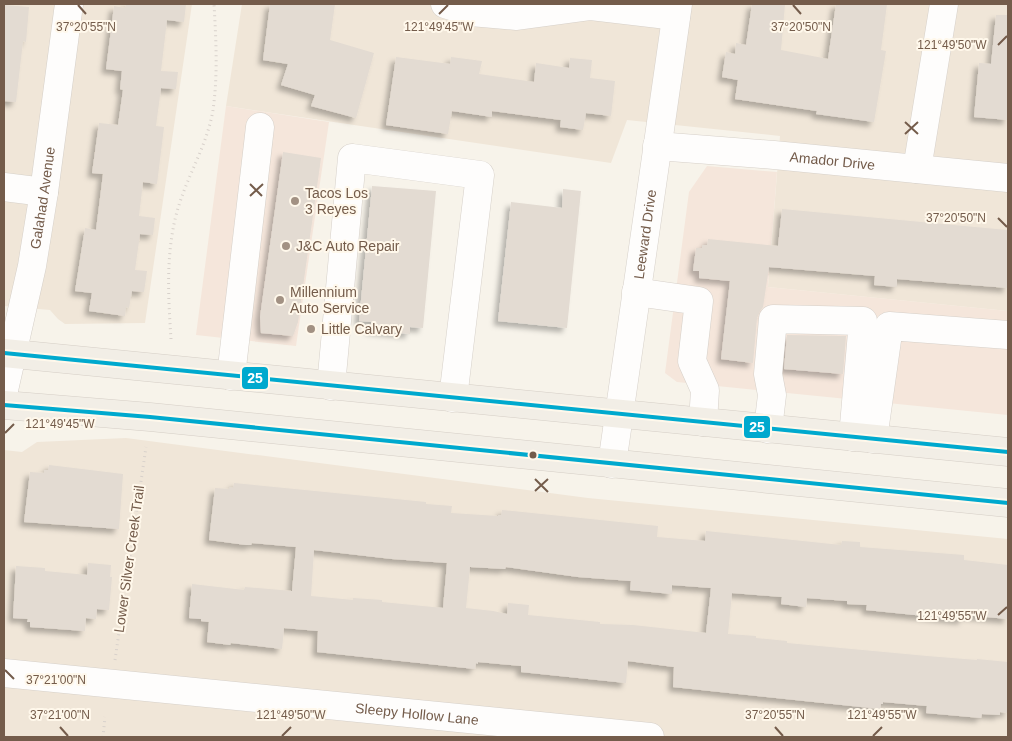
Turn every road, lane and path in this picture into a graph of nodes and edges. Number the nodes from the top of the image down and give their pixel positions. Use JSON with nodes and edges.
{"nodes":[{"id":1,"x":69,"y":4,"type":"edge"},
{"id":2,"x":214,"y":4,"type":"edge"},
{"id":3,"x":445,"y":4,"type":"edge"},
{"id":4,"x":944,"y":4,"type":"edge"},
{"id":5,"x":677,"y":10,"type":"edge"},
{"id":6,"x":260,"y":127,"type":"dead end"},
{"id":7,"x":657,"y":146,"type":"junction"},
{"id":8,"x":916,"y":170,"type":"junction"},
{"id":9,"x":1008,"y":178,"type":"edge"},
{"id":10,"x":4,"y":187,"type":"edge"},
{"id":11,"x":44,"y":192,"type":"junction"},
{"id":12,"x":636,"y":292,"type":"junction"},
{"id":13,"x":1008,"y":335,"type":"edge"},
{"id":14,"x":171,"y":339,"type":"dead end"},
{"id":15,"x":8,"y":354,"type":"edge"},
{"id":16,"x":231,"y":376,"type":"junction"},
{"id":17,"x":331,"y":386,"type":"junction"},
{"id":18,"x":4,"y":390,"type":"edge"},
{"id":19,"x":453,"y":398,"type":"junction"},
{"id":20,"x":4,"y":405,"type":"edge"},
{"id":21,"x":619,"y":414,"type":"junction"},
{"id":22,"x":703,"y":422,"type":"junction"},
{"id":23,"x":768,"y":428,"type":"junction"},
{"id":24,"x":863,"y":438,"type":"junction"},
{"id":25,"x":146,"y":448,"type":"dead end"},
{"id":26,"x":1008,"y":452,"type":"edge"},
{"id":27,"x":612,"y":464,"type":"junction"},
{"id":28,"x":1008,"y":503,"type":"edge"},
{"id":29,"x":114,"y":665,"type":"dead end"},
{"id":30,"x":4,"y":673,"type":"edge"},
{"id":31,"x":106,"y":717,"type":"dead end"},
{"id":32,"x":103,"y":737,"type":"edge"},
{"id":33,"x":650,"y":737,"type":"edge"}],
"edges":[{"from":1,"to":11,"type":"street","name":"Galahad Avenue"},
{"from":2,"to":14,"type":"path"},
{"from":3,"to":5,"type":"street"},
{"from":4,"to":8,"type":"street"},
{"from":5,"to":7,"type":"street","name":"Leeward Drive"},
{"from":6,"to":16,"type":"street"},
{"from":7,"to":8,"type":"street","name":"Amador Drive"},
{"from":7,"to":12,"type":"street","name":"Leeward Drive"},
{"from":8,"to":9,"type":"street","name":"Amador Drive"},
{"from":10,"to":11,"type":"street"},
{"from":11,"to":15,"type":"street","name":"Galahad Avenue"},
{"from":12,"to":21,"type":"street","name":"Leeward Drive"},
{"from":12,"to":22,"type":"street"},
{"from":13,"to":24,"type":"street"},
{"from":15,"to":16,"type":"main road"},
{"from":15,"to":18,"type":"street","name":"Galahad Avenue"},
{"from":16,"to":17,"type":"main road"},
{"from":17,"to":19,"type":"main road"},
{"from":17,"to":19,"type":"street"},
{"from":19,"to":21,"type":"main road"},
{"from":20,"to":27,"type":"main road"},
{"from":21,"to":22,"type":"main road"},
{"from":21,"to":27,"type":"street","name":"Leeward Drive"},
{"from":22,"to":23,"type":"main road"},
{"from":23,"to":24,"type":"main road"},
{"from":23,"to":24,"type":"street"},
{"from":24,"to":26,"type":"main road"},
{"from":25,"to":29,"type":"path","name":"Lower Silver Creek Trail"},
{"from":27,"to":28,"type":"main road"},
{"from":30,"to":33,"type":"street","name":"Sleepy Hollow Lane"},
{"from":31,"to":32,"type":"path"}]}
